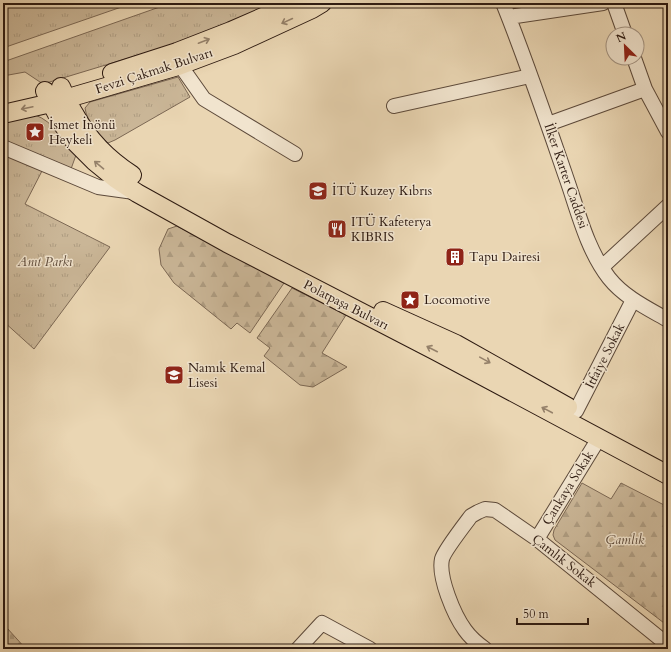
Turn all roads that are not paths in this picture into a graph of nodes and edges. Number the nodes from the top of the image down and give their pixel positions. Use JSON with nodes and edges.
{"nodes":[{"id":1,"x":295,"y":3,"type":"edge"},
{"id":2,"x":322,"y":3,"type":"edge"},
{"id":3,"x":503,"y":3,"type":"edge"},
{"id":4,"x":602,"y":3,"type":"edge"},
{"id":5,"x":614,"y":3,"type":"edge"},
{"id":6,"x":509,"y":17,"type":"junction"},
{"id":7,"x":622,"y":26,"type":"edge"},
{"id":8,"x":180,"y":65,"type":"junction"},
{"id":9,"x":637,"y":66,"type":"edge"},
{"id":10,"x":530,"y":76,"type":"junction"},
{"id":11,"x":645,"y":89,"type":"junction"},
{"id":12,"x":56,"y":95,"type":"junction"},
{"id":13,"x":3,"y":102,"type":"edge"},
{"id":14,"x":394,"y":106,"type":"dead end"},
{"id":15,"x":3,"y":114,"type":"edge"},
{"id":16,"x":548,"y":124,"type":"junction"},
{"id":17,"x":668,"y":132,"type":"edge"},
{"id":18,"x":3,"y":147,"type":"edge"},
{"id":19,"x":295,"y":154,"type":"dead end"},
{"id":20,"x":137,"y":193,"type":"junction"},
{"id":21,"x":668,"y":206,"type":"edge"},
{"id":22,"x":602,"y":267,"type":"junction"},
{"id":23,"x":633,"y":300,"type":"junction"},
{"id":24,"x":360,"y":307,"type":"junction"},
{"id":25,"x":668,"y":320,"type":"edge"},
{"id":26,"x":576,"y":411,"type":"junction"},
{"id":27,"x":599,"y":438,"type":"junction"},
{"id":28,"x":668,"y":464,"type":"edge"},
{"id":29,"x":668,"y":475,"type":"edge"},
{"id":30,"x":537,"y":539,"type":"junction"},
{"id":31,"x":668,"y":645,"type":"edge"},
{"id":32,"x":476,"y":647,"type":"edge"},
{"id":33,"x":298,"y":649,"type":"edge"},
{"id":34,"x":370,"y":649,"type":"edge"}],
"edges":[{"from":12,"to":1,"type":"main road","name":"Fevzi Çakmak Bulvarı","one_way":true},
{"from":2,"to":8,"type":"main road","name":"Fevzi Çakmak Bulvarı","one_way":true},
{"from":3,"to":6,"type":"street","name":"İlker Karter Caddesi"},
{"from":4,"to":6,"type":"street"},
{"from":5,"to":7,"type":"street"},
{"from":6,"to":10,"type":"street","name":"İlker Karter Caddesi"},
{"from":8,"to":12,"type":"main road","name":"Fevzi Çakmak Bulvarı"},
{"from":8,"to":19,"type":"street"},
{"from":9,"to":11,"type":"street"},
{"from":10,"to":14,"type":"street"},
{"from":10,"to":16,"type":"street","name":"İlker Karter Caddesi"},
{"from":11,"to":16,"type":"street"},
{"from":11,"to":17,"type":"street"},
{"from":12,"to":13,"type":"main road","name":"Fevzi Çakmak Bulvarı"},
{"from":12,"to":15,"type":"main road","name":"Fevzi Çakmak Bulvarı","one_way":true},
{"from":20,"to":12,"type":"main road","name":"Polatpaşa Bulvarı","one_way":true},
{"from":12,"to":24,"type":"main road","name":"Polatpaşa Bulvarı"},
{"from":16,"to":22,"type":"street","name":"İlker Karter Caddesi"},
{"from":18,"to":20,"type":"street"},
{"from":20,"to":24,"type":"main road","name":"Polatpaşa Bulvarı"},
{"from":21,"to":22,"type":"street"},
{"from":22,"to":23,"type":"street","name":"İlker Karter Caddesi"},
{"from":23,"to":25,"type":"street","name":"İlker Karter Caddesi"},
{"from":23,"to":26,"type":"street","name":"İtfaiye Sokak"},
{"from":24,"to":26,"type":"main road","name":"Polatpaşa Bulvarı","one_way":true},
{"from":27,"to":24,"type":"main road","name":"Polatpaşa Bulvarı","one_way":true},
{"from":26,"to":28,"type":"main road","name":"Polatpaşa Bulvarı"},
{"from":27,"to":29,"type":"main road","name":"Polatpaşa Bulvarı"},
{"from":27,"to":30,"type":"street","name":"Çankaya Sokak"},
{"from":30,"to":31,"type":"street","name":"Çamlık Sokak"},
{"from":30,"to":32,"type":"street","name":"Çamlık Sokak"},
{"from":33,"to":34,"type":"street"}]}
